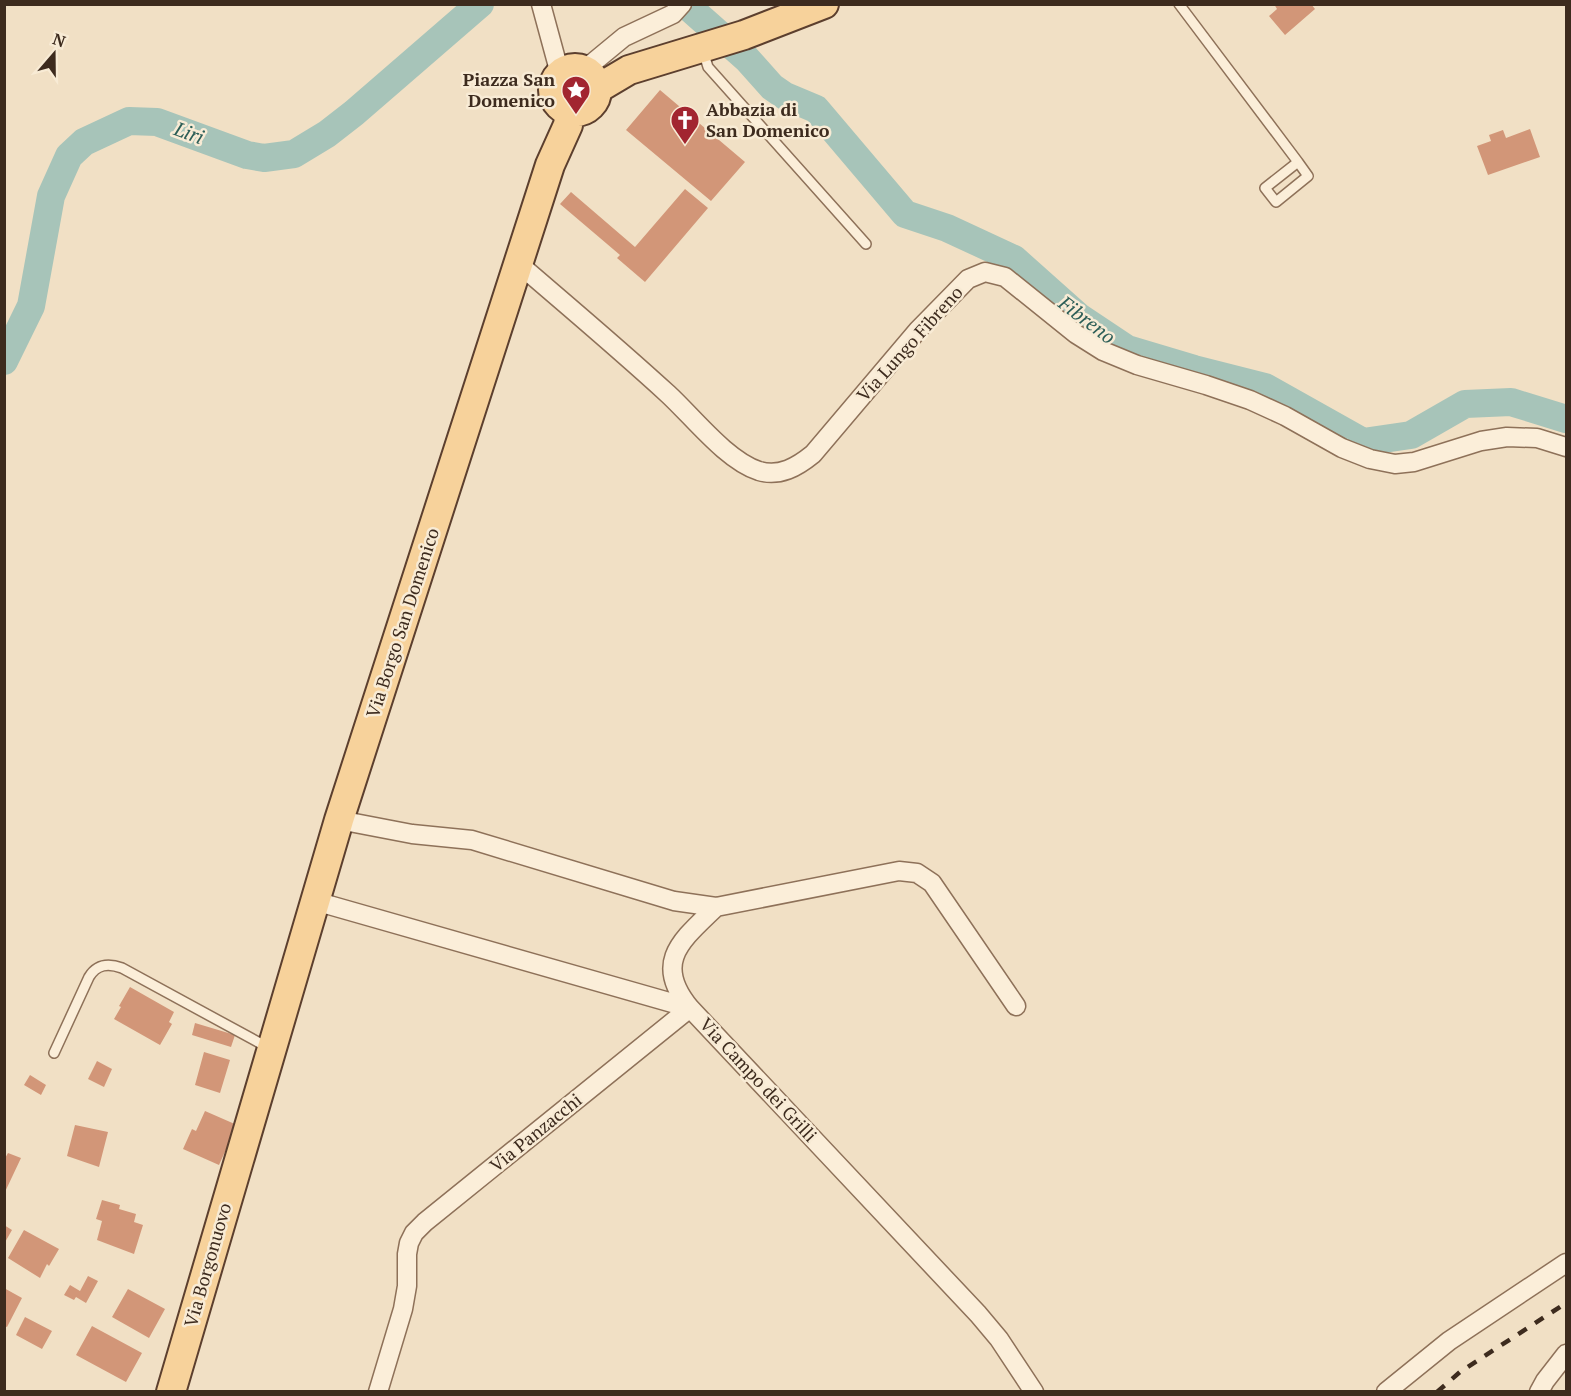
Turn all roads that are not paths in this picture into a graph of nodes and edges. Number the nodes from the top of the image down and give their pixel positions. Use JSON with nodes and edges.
{"nodes":[{"id":1,"x":824,"y":4,"type":"edge"},
{"id":2,"x":1179,"y":4,"type":"edge"},
{"id":3,"x":541,"y":5,"type":"edge"},
{"id":4,"x":678,"y":9,"type":"edge"},
{"id":5,"x":709,"y":46,"type":"junction"},
{"id":6,"x":580,"y":77,"type":"junction"},
{"id":7,"x":570,"y":111,"type":"junction"},
{"id":8,"x":1298,"y":162,"type":"junction"},
{"id":9,"x":866,"y":244,"type":"dead end"},
{"id":10,"x":519,"y":264,"type":"junction"},
{"id":11,"x":1566,"y":447,"type":"edge"},
{"id":12,"x":339,"y":820,"type":"junction"},
{"id":13,"x":315,"y":901,"type":"junction"},
{"id":14,"x":716,"y":907,"type":"junction"},
{"id":15,"x":1016,"y":1006,"type":"dead end"},
{"id":16,"x":690,"y":1008,"type":"junction"},
{"id":17,"x":271,"y":1049,"type":"junction"},
{"id":18,"x":54,"y":1053,"type":"dead end"},
{"id":19,"x":244,"y":1139,"type":"joint"},
{"id":20,"x":1566,"y":1263,"type":"edge"},
{"id":21,"x":1566,"y":1354,"type":"edge"},
{"id":22,"x":171,"y":1392,"type":"edge"},
{"id":23,"x":378,"y":1392,"type":"edge"},
{"id":24,"x":1034,"y":1392,"type":"edge"},
{"id":25,"x":1386,"y":1392,"type":"edge"},
{"id":26,"x":1539,"y":1392,"type":"edge"}],
"edges":[{"from":1,"to":5,"type":"main road"},
{"from":2,"to":8,"type":"lane"},
{"from":3,"to":6,"type":"street"},
{"from":4,"to":6,"type":"street"},
{"from":5,"to":6,"type":"main road"},
{"from":5,"to":9,"type":"lane"},
{"from":6,"to":7,"type":"main road"},
{"from":6,"to":7,"type":"main road"},
{"from":7,"to":10,"type":"main road","name":"Via Borgo San Domenico"},
{"from":8,"to":8,"type":"lane"},
{"from":10,"to":11,"type":"street","name":"Via Lungo Fibreno"},
{"from":10,"to":12,"type":"main road","name":"Via Borgo San Domenico"},
{"from":12,"to":13,"type":"main road","name":"Via Borgo San Domenico"},
{"from":12,"to":14,"type":"street"},
{"from":13,"to":16,"type":"street","name":"Via Campo dei Grilli"},
{"from":13,"to":17,"type":"main road","name":"Via Borgo San Domenico"},
{"from":14,"to":15,"type":"street"},
{"from":14,"to":16,"type":"street"},
{"from":16,"to":23,"type":"street","name":"Via Panzacchi"},
{"from":16,"to":24,"type":"street","name":"Via Campo dei Grilli"},
{"from":17,"to":18,"type":"lane"},
{"from":17,"to":19,"type":"main road","name":"Via Borgo San Domenico"},
{"from":19,"to":22,"type":"main road","name":"Via Borgonuovo"},
{"from":20,"to":25,"type":"street"},
{"from":21,"to":26,"type":"street"}]}
